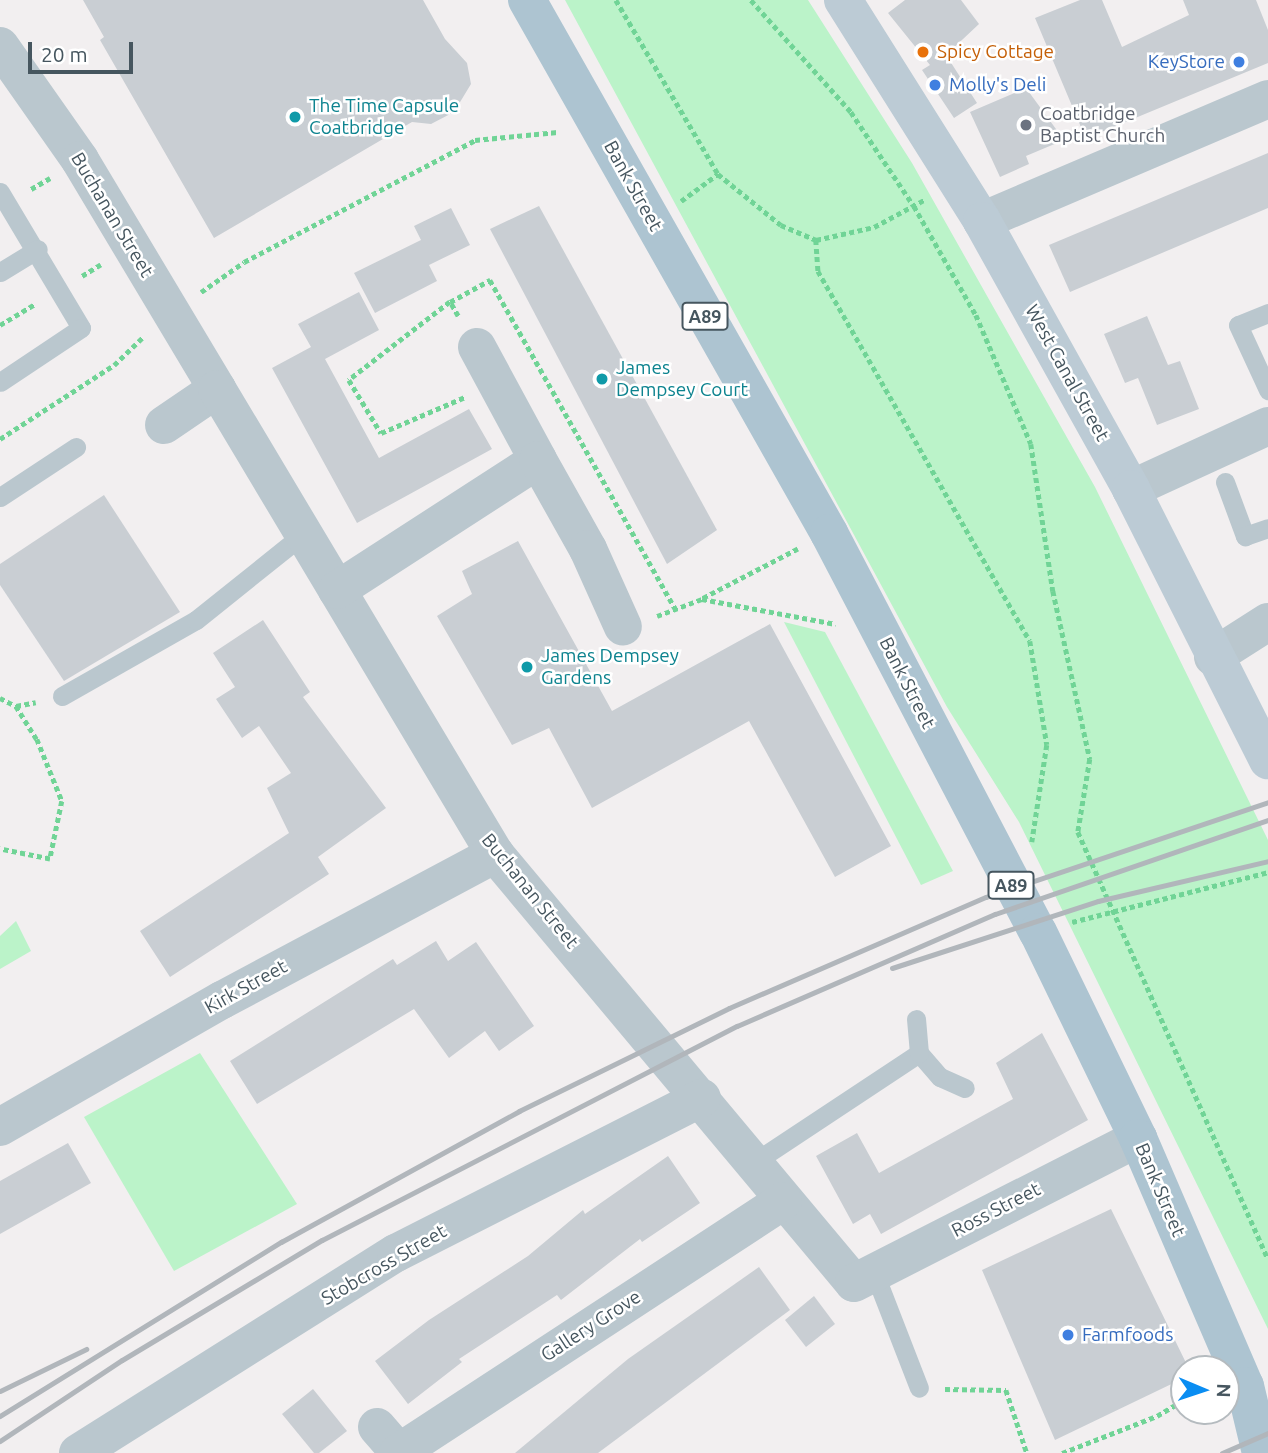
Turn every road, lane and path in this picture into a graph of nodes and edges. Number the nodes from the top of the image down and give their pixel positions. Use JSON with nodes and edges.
{"nodes":[{"id":1,"x":527,"y":0,"type":"edge"},
{"id":2,"x":616,"y":0,"type":"edge"},
{"id":3,"x":751,"y":0,"type":"edge"},
{"id":4,"x":852,"y":3,"type":"edge"},
{"id":5,"x":0,"y":46,"type":"edge"},
{"id":6,"x":1268,"y":99,"type":"edge"},
{"id":7,"x":601,"y":128,"type":"junction"},
{"id":8,"x":80,"y":160,"type":"junction"},
{"id":9,"x":718,"y":174,"type":"junction"},
{"id":10,"x":960,"y":184,"type":"junction"},
{"id":11,"x":4,"y":198,"type":"edge"},
{"id":12,"x":914,"y":206,"type":"junction"},
{"id":13,"x":982,"y":220,"type":"junction"},
{"id":14,"x":652,"y":222,"type":"junction"},
{"id":15,"x":816,"y":240,"type":"junction"},
{"id":16,"x":37,"y":248,"type":"junction"},
{"id":17,"x":0,"y":272,"type":"edge"},
{"id":18,"x":450,"y":302,"type":"dead end"},
{"id":19,"x":1268,"y":313,"type":"edge"},
{"id":20,"x":180,"y":328,"type":"junction"},
{"id":21,"x":477,"y":347,"type":"dead end"},
{"id":22,"x":0,"y":382,"type":"edge"},
{"id":23,"x":217,"y":389,"type":"junction"},
{"id":24,"x":1268,"y":390,"type":"edge"},
{"id":25,"x":473,"y":393,"type":"dead end"},
{"id":26,"x":164,"y":425,"type":"dead end"},
{"id":27,"x":1268,"y":426,"type":"edge"},
{"id":28,"x":0,"y":439,"type":"edge"},
{"id":29,"x":76,"y":447,"type":"dead end"},
{"id":30,"x":538,"y":460,"type":"junction"},
{"id":31,"x":1225,"y":482,"type":"dead end"},
{"id":32,"x":1131,"y":488,"type":"junction"},
{"id":33,"x":0,"y":497,"type":"edge"},
{"id":34,"x":1268,"y":528,"type":"edge"},
{"id":35,"x":829,"y":533,"type":"junction"},
{"id":36,"x":302,"y":535,"type":"junction"},
{"id":37,"x":337,"y":590,"type":"junction"},
{"id":38,"x":702,"y":600,"type":"junction"},
{"id":39,"x":1268,"y":622,"type":"edge"},
{"id":40,"x":623,"y":627,"type":"joint"},
{"id":41,"x":881,"y":633,"type":"junction"},
{"id":42,"x":1213,"y":657,"type":"junction"},
{"id":43,"x":62,"y":696,"type":"dead end"},
{"id":44,"x":0,"y":698,"type":"edge"},
{"id":45,"x":1268,"y":760,"type":"edge"},
{"id":46,"x":0,"y":849,"type":"edge"},
{"id":47,"x":495,"y":854,"type":"junction"},
{"id":48,"x":1268,"y":872,"type":"edge"},
{"id":49,"x":1016,"y":896,"type":"junction"},
{"id":50,"x":1069,"y":923,"type":"dead end"},
{"id":51,"x":916,"y":1019,"type":"dead end"},
{"id":52,"x":919,"y":1053,"type":"junction"},
{"id":53,"x":965,"y":1088,"type":"dead end"},
{"id":54,"x":702,"y":1098,"type":"junction"},
{"id":55,"x":0,"y":1127,"type":"edge"},
{"id":56,"x":1138,"y":1138,"type":"junction"},
{"id":57,"x":753,"y":1163,"type":"junction"},
{"id":58,"x":783,"y":1201,"type":"junction"},
{"id":59,"x":1268,"y":1259,"type":"edge"},
{"id":60,"x":864,"y":1278,"type":"junction"},
{"id":61,"x":919,"y":1388,"type":"joint"},
{"id":62,"x":1256,"y":1401,"type":"edge"},
{"id":63,"x":1170,"y":1408,"type":"edge"},
{"id":64,"x":392,"y":1444,"type":"edge"},
{"id":65,"x":101,"y":1447,"type":"edge"},
{"id":66,"x":1027,"y":1453,"type":"edge"},
{"id":67,"x":1062,"y":1453,"type":"edge"},
{"id":68,"x":1261,"y":1453,"type":"edge"}],
"edges":[{"from":1,"to":7,"type":"main road","name":"Bank Street","number":"A89"},
{"from":2,"to":9,"type":"path"},
{"from":3,"to":12,"type":"path"},
{"from":4,"to":10,"type":"street","name":"West Canal Street"},
{"from":5,"to":8,"type":"street","name":"Buchanan Street"},
{"from":6,"to":13,"type":"street"},
{"from":7,"to":14,"type":"main road","name":"Bank Street","number":"A89"},
{"from":7,"to":20,"type":"path"},
{"from":8,"to":11,"type":"path"},
{"from":8,"to":20,"type":"street","name":"Buchanan Street"},
{"from":9,"to":14,"type":"path"},
{"from":9,"to":15,"type":"path"},
{"from":10,"to":12,"type":"path"},
{"from":10,"to":13,"type":"street","name":"West Canal Street"},
{"from":11,"to":16,"type":"lane"},
{"from":12,"to":15,"type":"path"},
{"from":12,"to":59,"type":"path"},
{"from":13,"to":32,"type":"street","name":"West Canal Street"},
{"from":14,"to":35,"type":"main road","name":"Bank Street","number":"A89"},
{"from":15,"to":49,"type":"path"},
{"from":16,"to":17,"type":"lane"},
{"from":16,"to":22,"type":"lane"},
{"from":18,"to":25,"type":"path"},
{"from":19,"to":24,"type":"lane"},
{"from":20,"to":23,"type":"street","name":"Buchanan Street"},
{"from":20,"to":28,"type":"path"},
{"from":21,"to":30,"type":"street"},
{"from":23,"to":26,"type":"street"},
{"from":23,"to":36,"type":"street","name":"Buchanan Street"},
{"from":27,"to":32,"type":"street"},
{"from":29,"to":33,"type":"lane"},
{"from":30,"to":37,"type":"street"},
{"from":30,"to":40,"type":"street"},
{"from":31,"to":34,"type":"lane"},
{"from":32,"to":42,"type":"street","name":"West Canal Street"},
{"from":35,"to":38,"type":"path"},
{"from":35,"to":41,"type":"main road","name":"Bank Street","number":"A89"},
{"from":36,"to":37,"type":"street","name":"Buchanan Street"},
{"from":36,"to":43,"type":"lane"},
{"from":37,"to":47,"type":"street","name":"Buchanan Street"},
{"from":38,"to":40,"type":"path"},
{"from":38,"to":41,"type":"path"},
{"from":39,"to":42,"type":"street"},
{"from":41,"to":49,"type":"main road","name":"Bank Street","number":"A89"},
{"from":42,"to":45,"type":"street","name":"West Canal Street"},
{"from":44,"to":46,"type":"path"},
{"from":47,"to":54,"type":"street","name":"Buchanan Street"},
{"from":47,"to":55,"type":"street","name":"Kirk Street"},
{"from":48,"to":50,"type":"path"},
{"from":49,"to":56,"type":"main road","name":"Bank Street","number":"A89"},
{"from":51,"to":52,"type":"lane"},
{"from":52,"to":53,"type":"lane"},
{"from":52,"to":57,"type":"lane"},
{"from":54,"to":57,"type":"street","name":"Buchanan Street"},
{"from":54,"to":65,"type":"street","name":"Stobcross Street"},
{"from":56,"to":60,"type":"street","name":"Ross Street"},
{"from":56,"to":62,"type":"main road","name":"Bank Street","number":"A89"},
{"from":57,"to":58,"type":"street","name":"Buchanan Street"},
{"from":58,"to":60,"type":"street","name":"Buchanan Street"},
{"from":58,"to":64,"type":"street","name":"Gallery Grove"},
{"from":60,"to":61,"type":"lane"},
{"from":61,"to":66,"type":"path"},
{"from":62,"to":68,"type":"main road","name":"Bank Street","number":"A89"},
{"from":63,"to":67,"type":"path"}]}
